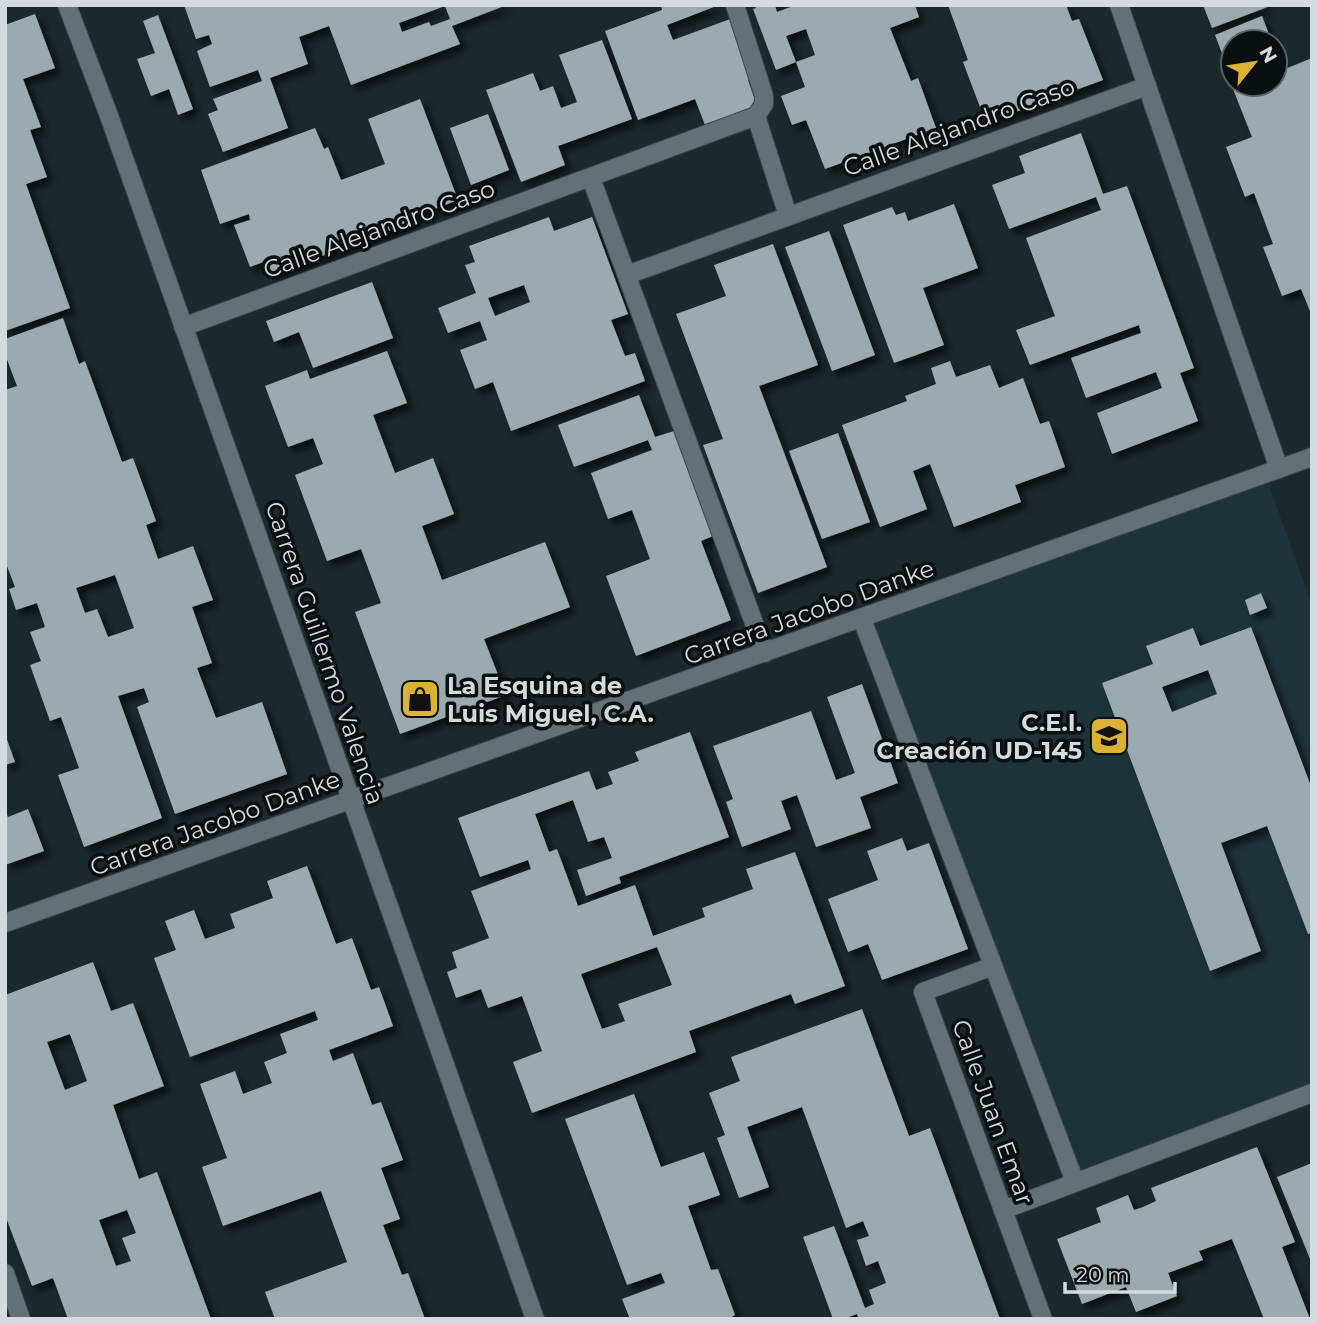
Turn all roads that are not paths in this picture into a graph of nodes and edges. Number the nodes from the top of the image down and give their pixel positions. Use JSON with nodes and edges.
{"nodes":[{"id":1,"x":67,"y":5,"type":"edge"},
{"id":2,"x":735,"y":5,"type":"edge"},
{"id":3,"x":1119,"y":5,"type":"edge"},
{"id":4,"x":1147,"y":86,"type":"junction"},
{"id":5,"x":756,"y":116,"type":"junction"},
{"id":6,"x":590,"y":178,"type":"junction"},
{"id":7,"x":788,"y":216,"type":"junction"},
{"id":8,"x":627,"y":275,"type":"junction"},
{"id":9,"x":183,"y":327,"type":"junction"},
{"id":10,"x":1312,"y":457,"type":"edge"},
{"id":11,"x":1279,"y":469,"type":"junction"},
{"id":12,"x":862,"y":619,"type":"junction"},
{"id":13,"x":765,"y":653,"type":"junction"},
{"id":14,"x":351,"y":801,"type":"junction"},
{"id":15,"x":5,"y":923,"type":"edge"},
{"id":16,"x":993,"y":965,"type":"junction"},
{"id":17,"x":1312,"y":1093,"type":"edge"},
{"id":18,"x":1075,"y":1182,"type":"junction"},
{"id":19,"x":1003,"y":1210,"type":"junction"},
{"id":20,"x":5,"y":1273,"type":"edge"},
{"id":21,"x":21,"y":1319,"type":"edge"},
{"id":22,"x":535,"y":1319,"type":"edge"},
{"id":23,"x":1043,"y":1319,"type":"edge"}],
"edges":[{"from":1,"to":9,"type":"street","name":"Carrera Guillermo Valencia"},
{"from":2,"to":5,"type":"street"},
{"from":3,"to":4,"type":"street"},
{"from":4,"to":7,"type":"street","name":"Calle Alejandro Caso"},
{"from":4,"to":11,"type":"street"},
{"from":5,"to":6,"type":"street","name":"Calle Alejandro Caso"},
{"from":5,"to":7,"type":"street"},
{"from":6,"to":8,"type":"street"},
{"from":6,"to":9,"type":"street","name":"Calle Alejandro Caso"},
{"from":7,"to":8,"type":"street","name":"Calle Alejandro Caso"},
{"from":8,"to":13,"type":"street"},
{"from":9,"to":14,"type":"street","name":"Carrera Guillermo Valencia"},
{"from":10,"to":11,"type":"street","name":"Carrera Jacobo Danke"},
{"from":11,"to":12,"type":"street","name":"Carrera Jacobo Danke"},
{"from":12,"to":13,"type":"street","name":"Carrera Jacobo Danke"},
{"from":12,"to":16,"type":"street","name":"Calle Juan Emar"},
{"from":13,"to":14,"type":"street","name":"Carrera Jacobo Danke"},
{"from":14,"to":15,"type":"street","name":"Carrera Jacobo Danke"},
{"from":14,"to":22,"type":"street","name":"Carrera Guillermo Valencia"},
{"from":16,"to":18,"type":"street","name":"Calle Juan Emar"},
{"from":16,"to":19,"type":"street","name":"Calle Juan Emar"},
{"from":17,"to":18,"type":"street"},
{"from":18,"to":19,"type":"street"},
{"from":19,"to":23,"type":"street","name":"Calle Juan Emar"},
{"from":20,"to":21,"type":"street"}]}
